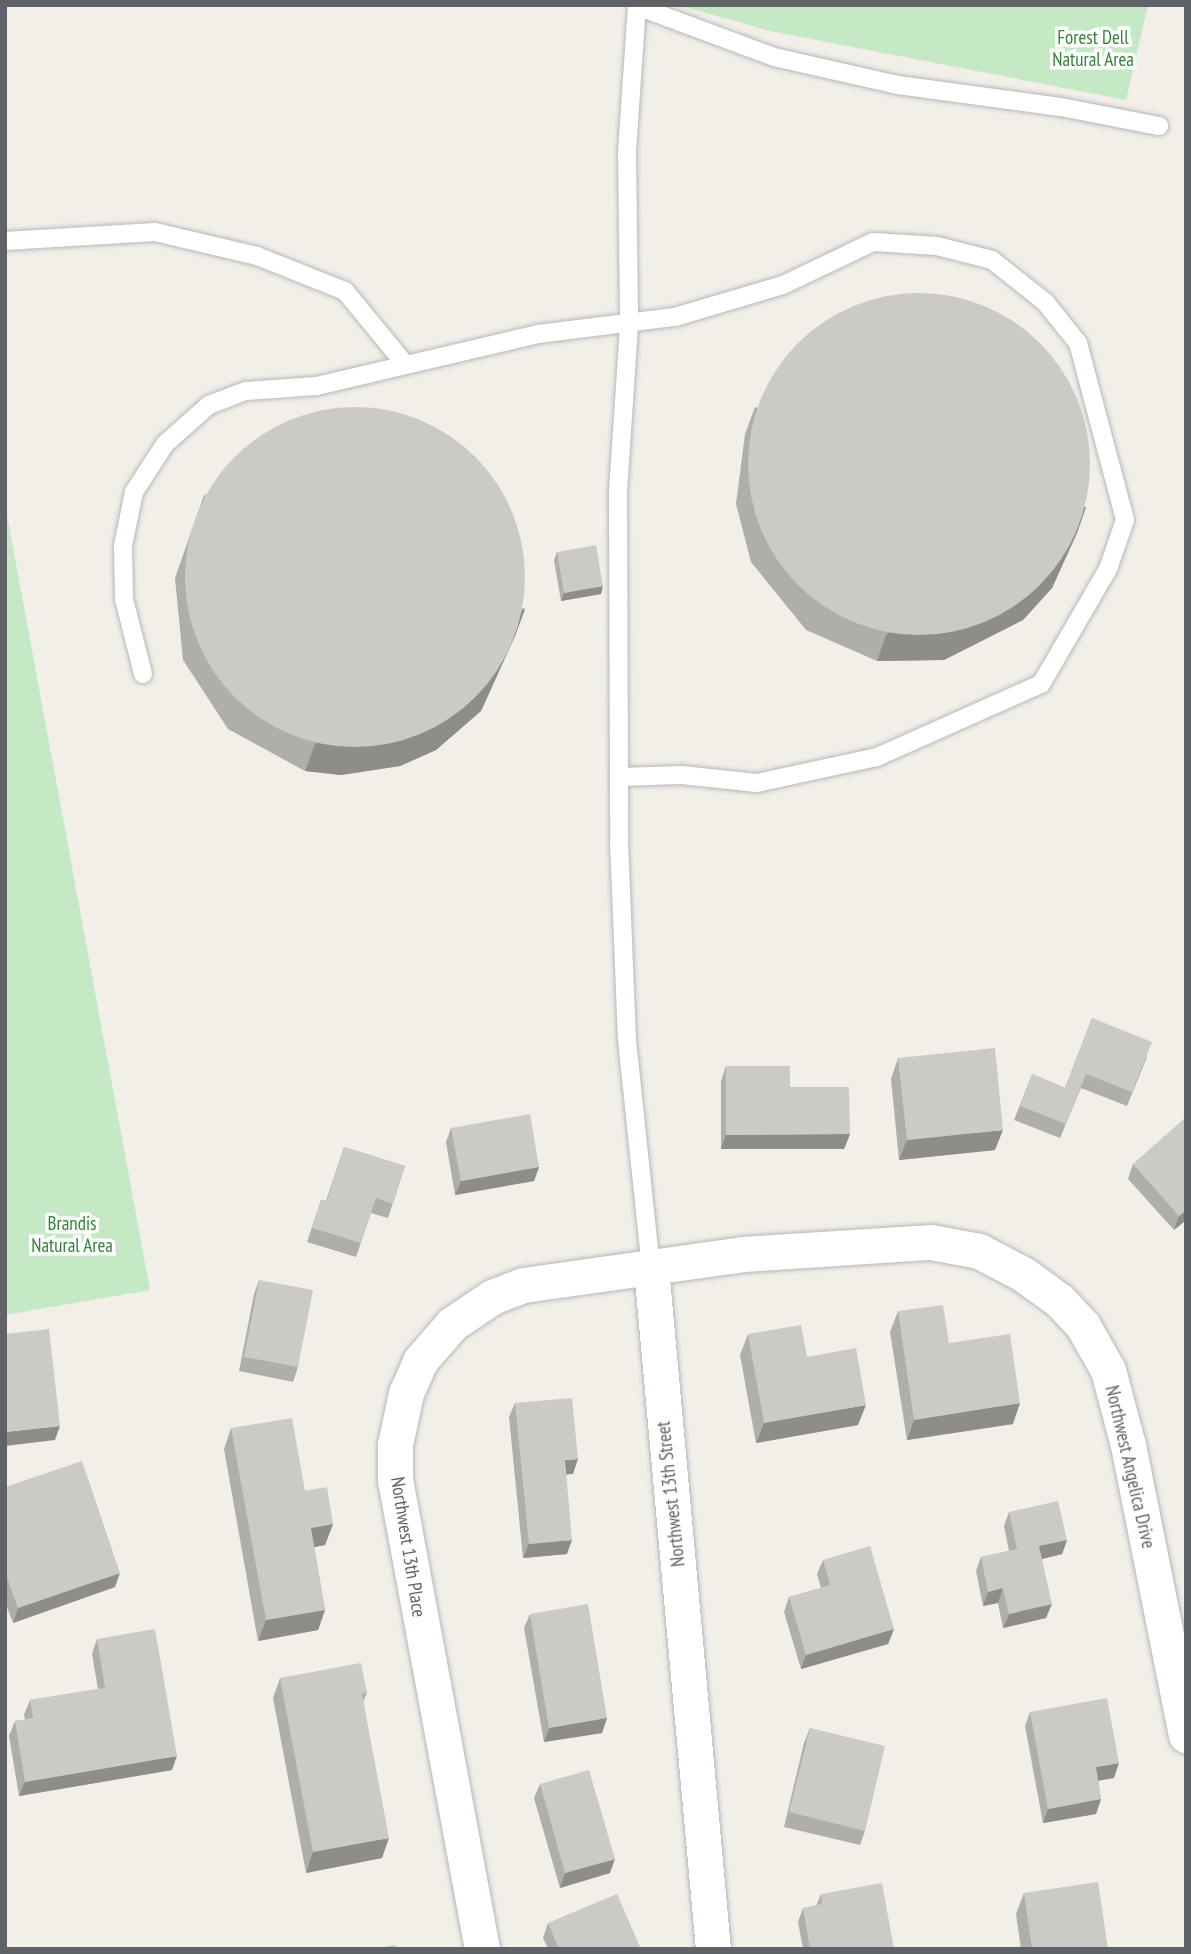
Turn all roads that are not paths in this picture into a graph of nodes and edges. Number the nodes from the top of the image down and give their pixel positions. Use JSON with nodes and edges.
{"nodes":[{"id":1,"x":637,"y":6,"type":"edge"},
{"id":2,"x":1159,"y":126,"type":"dead end"},
{"id":3,"x":5,"y":241,"type":"edge"},
{"id":4,"x":629,"y":326,"type":"junction"},
{"id":5,"x":405,"y":364,"type":"junction"},
{"id":6,"x":143,"y":674,"type":"dead end"},
{"id":7,"x":619,"y":777,"type":"junction"},
{"id":8,"x":651,"y":1268,"type":"junction"},
{"id":9,"x":1186,"y":1735,"type":"edge"},
{"id":10,"x":482,"y":1949,"type":"edge"},
{"id":11,"x":713,"y":1949,"type":"edge"}],
"edges":[{"from":1,"to":2,"type":"lane"},
{"from":1,"to":4,"type":"lane","name":"Northwest 13th Street"},
{"from":3,"to":5,"type":"lane"},
{"from":4,"to":5,"type":"lane"},
{"from":4,"to":7,"type":"lane","name":"Northwest 13th Street"},
{"from":4,"to":7,"type":"lane"},
{"from":5,"to":6,"type":"lane"},
{"from":7,"to":8,"type":"lane","name":"Northwest 13th Street"},
{"from":8,"to":9,"type":"street","name":"Northwest Angelica Drive"},
{"from":8,"to":10,"type":"street","name":"Northwest 13th Place"},
{"from":8,"to":11,"type":"street","name":"Northwest 13th Street"}]}
